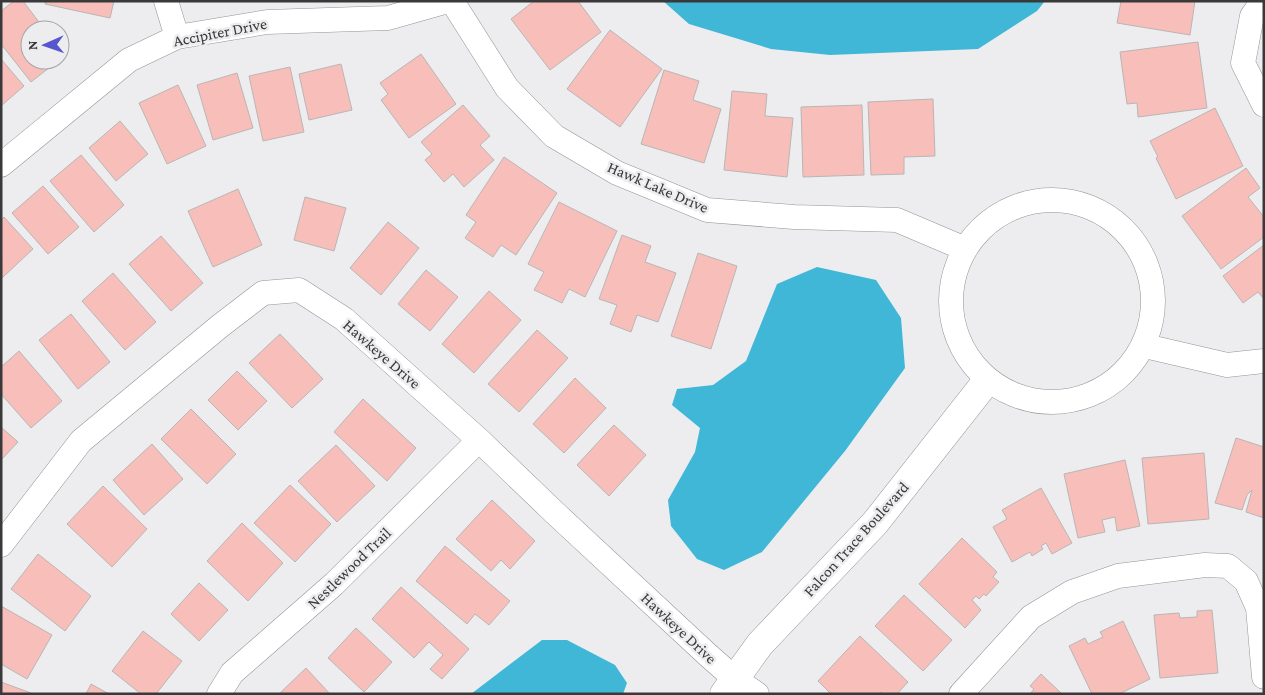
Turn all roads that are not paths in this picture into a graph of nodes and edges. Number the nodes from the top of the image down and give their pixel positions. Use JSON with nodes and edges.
{"nodes":[{"id":1,"x":166,"y":1,"type":"edge"},
{"id":2,"x":450,"y":1,"type":"edge"},
{"id":3,"x":1263,"y":1,"type":"edge"},
{"id":4,"x":176,"y":37,"type":"junction"},
{"id":5,"x":1264,"y":105,"type":"edge"},
{"id":6,"x":1,"y":164,"type":"edge"},
{"id":7,"x":963,"y":248,"type":"junction"},
{"id":8,"x":1145,"y":346,"type":"junction"},
{"id":9,"x":1264,"y":361,"type":"edge"},
{"id":10,"x":986,"y":382,"type":"junction"},
{"id":11,"x":479,"y":440,"type":"junction"},
{"id":12,"x":1,"y":545,"type":"edge"},
{"id":13,"x":1264,"y":677,"type":"edge"},
{"id":14,"x":729,"y":686,"type":"edge"},
{"id":15,"x":219,"y":694,"type":"edge"},
{"id":16,"x":757,"y":694,"type":"edge"},
{"id":17,"x":961,"y":694,"type":"edge"}],
"edges":[{"from":1,"to":4,"type":"street"},
{"from":2,"to":4,"type":"street","name":"Accipiter Drive"},
{"from":2,"to":7,"type":"street","name":"Hawk Lake Drive"},
{"from":3,"to":5,"type":"street"},
{"from":4,"to":6,"type":"street","name":"Accipiter Drive"},
{"from":7,"to":8,"type":"street"},
{"from":7,"to":10,"type":"street"},
{"from":8,"to":9,"type":"street"},
{"from":8,"to":10,"type":"street"},
{"from":10,"to":14,"type":"street","name":"Falcon Trace Boulevard"},
{"from":11,"to":12,"type":"street","name":"Hawkeye Drive"},
{"from":11,"to":14,"type":"street","name":"Hawkeye Drive"},
{"from":11,"to":15,"type":"street","name":"Nestlewood Trail"},
{"from":13,"to":17,"type":"street"},
{"from":14,"to":16,"type":"street","name":"Hawkeye Drive"}]}
